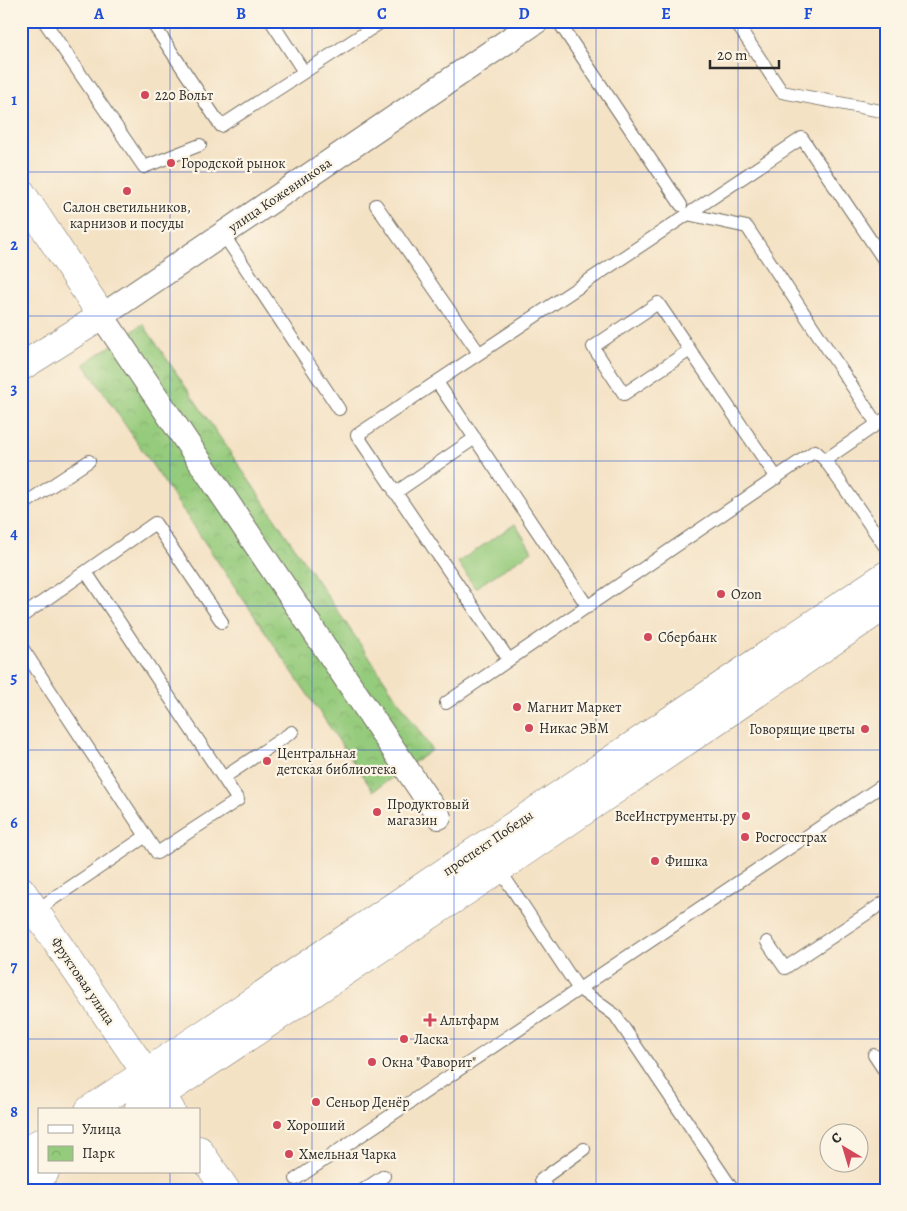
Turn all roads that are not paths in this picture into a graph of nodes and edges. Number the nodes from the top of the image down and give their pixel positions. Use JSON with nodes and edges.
{"nodes":[{"id":1,"x":44,"y":21,"type":"edge"},
{"id":2,"x":151,"y":21,"type":"edge"},
{"id":3,"x":271,"y":21,"type":"edge"},
{"id":4,"x":383,"y":21,"type":"edge"},
{"id":5,"x":537,"y":21,"type":"edge"},
{"id":6,"x":558,"y":21,"type":"edge"},
{"id":7,"x":735,"y":21,"type":"edge"},
{"id":8,"x":304,"y":72,"type":"junction"},
{"id":9,"x":886,"y":112,"type":"edge"},
{"id":10,"x":200,"y":145,"type":"dead end"},
{"id":11,"x":21,"y":192,"type":"edge"},
{"id":12,"x":376,"y":205,"type":"dead end"},
{"id":13,"x":684,"y":209,"type":"junction"},
{"id":14,"x":223,"y":234,"type":"junction"},
{"id":15,"x":886,"y":263,"type":"edge"},
{"id":16,"x":102,"y":316,"type":"junction"},
{"id":17,"x":690,"y":350,"type":"junction"},
{"id":18,"x":479,"y":354,"type":"junction"},
{"id":19,"x":21,"y":367,"type":"edge"},
{"id":20,"x":437,"y":382,"type":"junction"},
{"id":21,"x":339,"y":409,"type":"dead end"},
{"id":22,"x":881,"y":421,"type":"edge"},
{"id":23,"x":475,"y":438,"type":"junction"},
{"id":24,"x":824,"y":460,"type":"junction"},
{"id":25,"x":88,"y":461,"type":"dead end"},
{"id":26,"x":777,"y":478,"type":"junction"},
{"id":27,"x":395,"y":492,"type":"junction"},
{"id":28,"x":21,"y":506,"type":"edge"},
{"id":29,"x":886,"y":548,"type":"edge"},
{"id":30,"x":86,"y":572,"type":"junction"},
{"id":31,"x":886,"y":575,"type":"edge"},
{"id":32,"x":886,"y":605,"type":"edge"},
{"id":33,"x":588,"y":607,"type":"junction"},
{"id":34,"x":21,"y":617,"type":"edge"},
{"id":35,"x":222,"y":622,"type":"dead end"},
{"id":36,"x":21,"y":646,"type":"edge"},
{"id":37,"x":509,"y":660,"type":"junction"},
{"id":38,"x":446,"y":703,"type":"dead end"},
{"id":39,"x":292,"y":732,"type":"dead end"},
{"id":40,"x":223,"y":778,"type":"junction"},
{"id":41,"x":886,"y":783,"type":"edge"},
{"id":42,"x":439,"y":817,"type":"dead end"},
{"id":43,"x":146,"y":836,"type":"junction"},
{"id":44,"x":499,"y":869,"type":"junction"},
{"id":45,"x":28,"y":901,"type":"edge"},
{"id":46,"x":886,"y":901,"type":"edge"},
{"id":47,"x":768,"y":942,"type":"dead end"},
{"id":48,"x":578,"y":988,"type":"junction"},
{"id":49,"x":874,"y":1055,"type":"dead end"},
{"id":50,"x":146,"y":1073,"type":"junction"},
{"id":51,"x":886,"y":1073,"type":"edge"},
{"id":52,"x":166,"y":1102,"type":"edge"},
{"id":53,"x":92,"y":1108,"type":"edge"},
{"id":54,"x":145,"y":1108,"type":"edge"},
{"id":55,"x":38,"y":1144,"type":"edge"},
{"id":56,"x":584,"y":1149,"type":"dead end"},
{"id":57,"x":200,"y":1151,"type":"edge"},
{"id":58,"x":21,"y":1155,"type":"edge"},
{"id":59,"x":42,"y":1174,"type":"edge"},
{"id":60,"x":384,"y":1176,"type":"dead end"},
{"id":61,"x":296,"y":1179,"type":"dead end"},
{"id":62,"x":21,"y":1188,"type":"edge"},
{"id":63,"x":226,"y":1190,"type":"edge"},
{"id":64,"x":363,"y":1190,"type":"edge"},
{"id":65,"x":548,"y":1190,"type":"edge"},
{"id":66,"x":733,"y":1190,"type":"edge"}],
"edges":[{"from":1,"to":10,"type":"lane"},
{"from":2,"to":8,"type":"lane"},
{"from":3,"to":8,"type":"lane"},
{"from":4,"to":8,"type":"lane"},
{"from":5,"to":14,"type":"street","name":"улица Кожевникова"},
{"from":6,"to":13,"type":"lane"},
{"from":7,"to":9,"type":"lane"},
{"from":11,"to":16,"type":"main road"},
{"from":12,"to":18,"type":"lane"},
{"from":13,"to":15,"type":"lane"},
{"from":13,"to":18,"type":"lane"},
{"from":13,"to":22,"type":"lane"},
{"from":14,"to":16,"type":"street","name":"улица Кожевникова"},
{"from":14,"to":21,"type":"lane"},
{"from":16,"to":19,"type":"main road","name":"улица Кожевникова"},
{"from":16,"to":42,"type":"street"},
{"from":17,"to":17,"type":"lane"},
{"from":17,"to":26,"type":"lane"},
{"from":18,"to":20,"type":"lane"},
{"from":20,"to":23,"type":"lane"},
{"from":20,"to":27,"type":"lane"},
{"from":22,"to":24,"type":"lane"},
{"from":23,"to":27,"type":"lane"},
{"from":23,"to":33,"type":"lane"},
{"from":24,"to":26,"type":"lane"},
{"from":24,"to":29,"type":"lane"},
{"from":25,"to":28,"type":"lane"},
{"from":26,"to":33,"type":"lane"},
{"from":27,"to":37,"type":"lane"},
{"from":30,"to":34,"type":"lane"},
{"from":30,"to":35,"type":"lane"},
{"from":30,"to":40,"type":"lane"},
{"from":31,"to":50,"type":"main road","name":"проспект Победы"},
{"from":32,"to":44,"type":"main road","name":"проспект Победы"},
{"from":33,"to":37,"type":"lane"},
{"from":36,"to":43,"type":"lane"},
{"from":37,"to":38,"type":"lane"},
{"from":39,"to":40,"type":"lane"},
{"from":40,"to":43,"type":"lane"},
{"from":41,"to":48,"type":"lane"},
{"from":43,"to":45,"type":"lane"},
{"from":44,"to":48,"type":"lane"},
{"from":44,"to":52,"type":"main road","name":"проспект Победы"},
{"from":45,"to":50,"type":"main road","name":"Фруктовая улица"},
{"from":46,"to":47,"type":"lane"},
{"from":48,"to":61,"type":"lane"},
{"from":48,"to":66,"type":"lane"},
{"from":49,"to":51,"type":"lane"},
{"from":50,"to":52,"type":"main road","name":"Фруктовая улица"},
{"from":50,"to":53,"type":"main road","name":"проспект Победы"},
{"from":52,"to":54,"type":"main road","name":"проспект Победы"},
{"from":55,"to":58,"type":"main road"},
{"from":56,"to":65,"type":"lane"},
{"from":57,"to":63,"type":"main road"},
{"from":59,"to":62,"type":"main road"},
{"from":60,"to":64,"type":"lane"}]}
